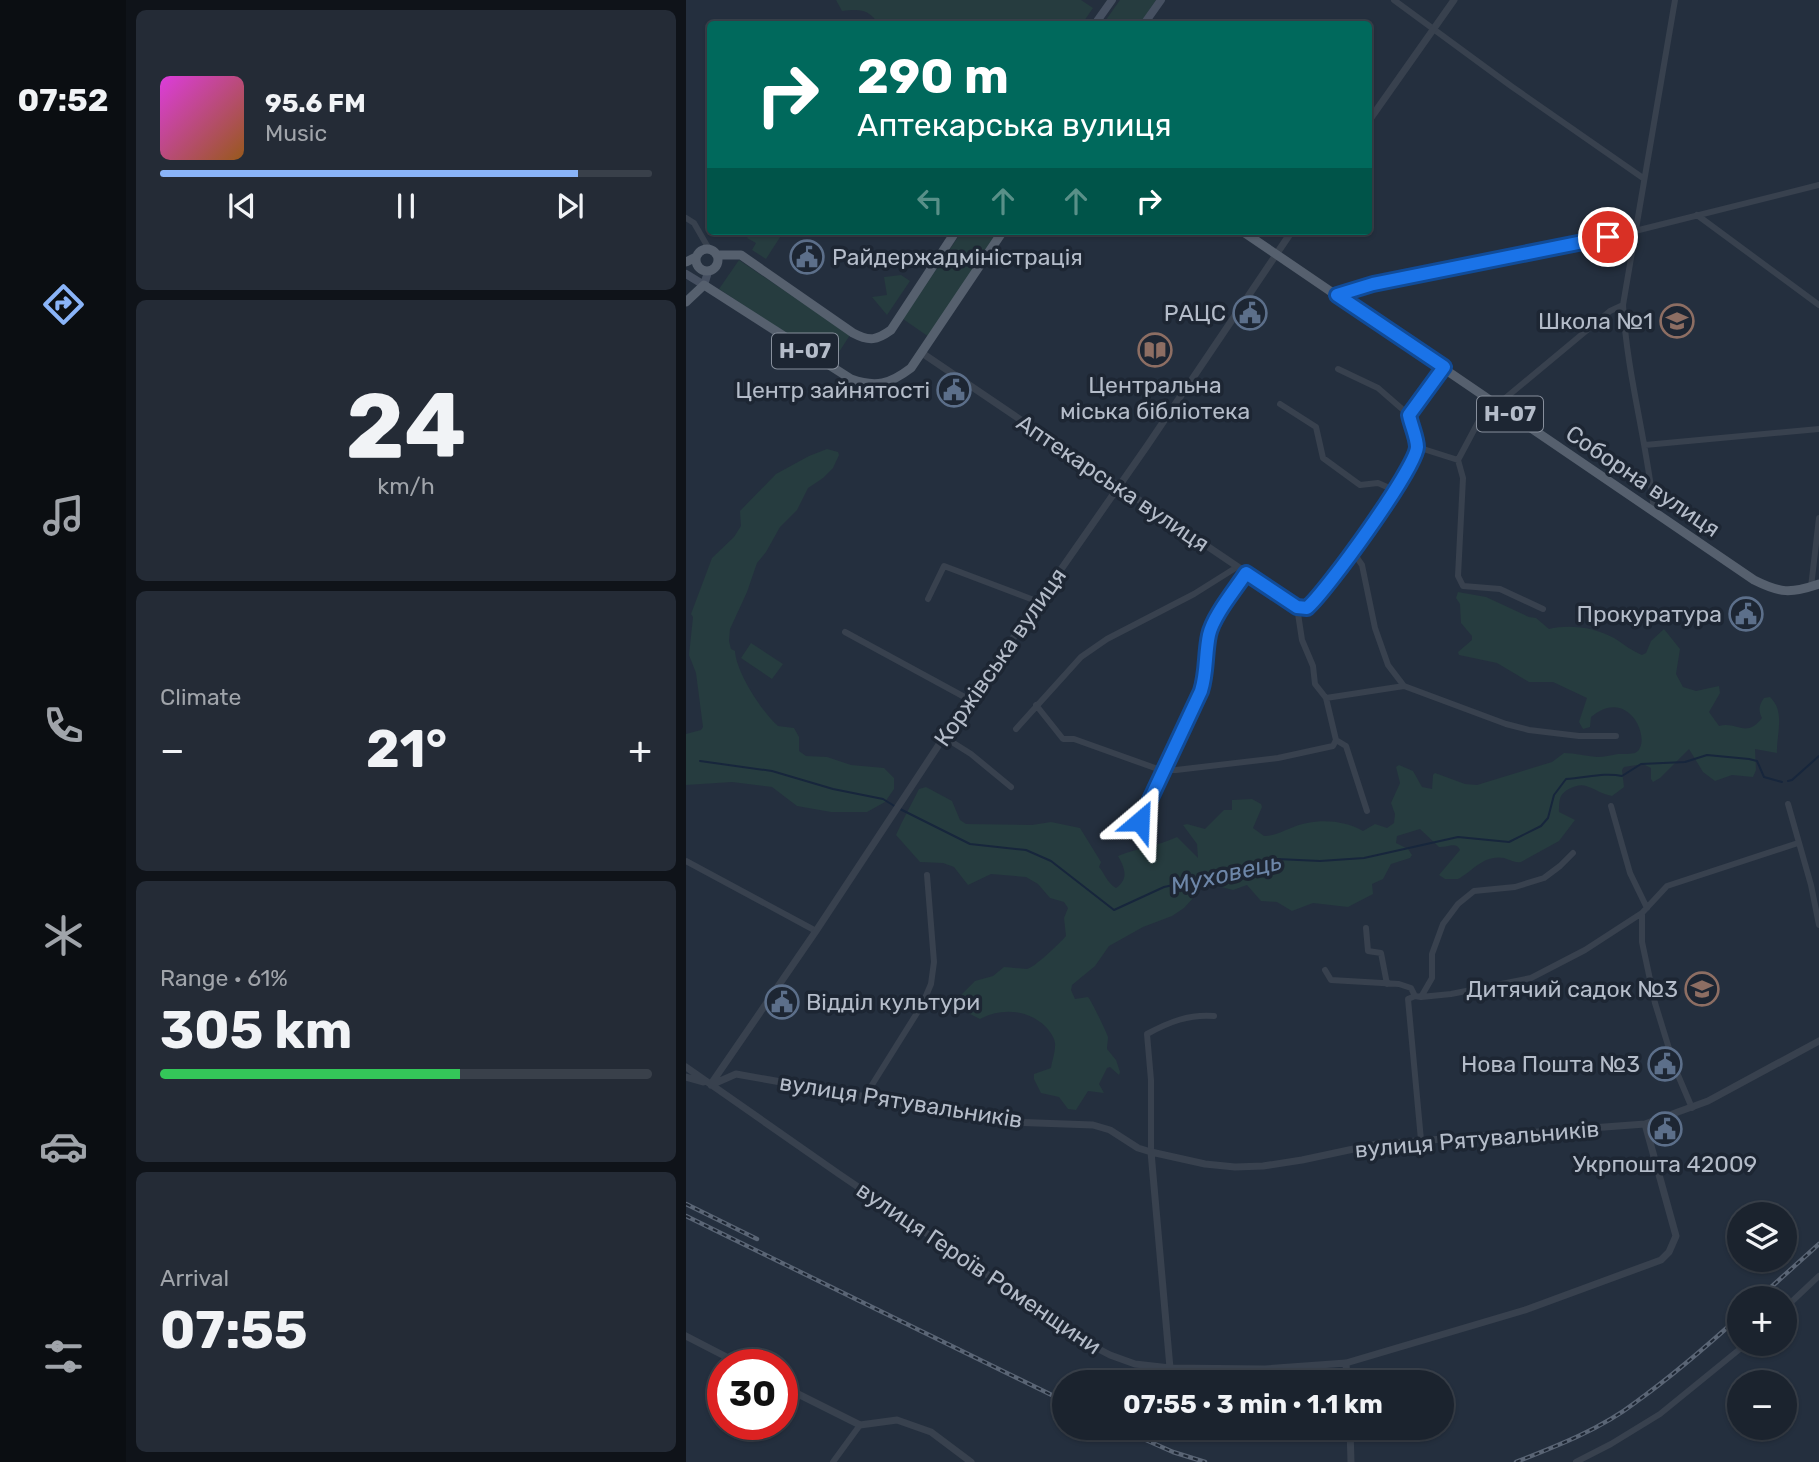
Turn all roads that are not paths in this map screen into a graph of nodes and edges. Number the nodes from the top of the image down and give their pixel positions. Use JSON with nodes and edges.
{"nodes":[{"id":1,"x":1112,"y":0,"type":"edge"},
{"id":2,"x":1161,"y":0,"type":"edge"},
{"id":3,"x":1394,"y":0,"type":"edge"},
{"id":4,"x":1454,"y":0,"type":"edge"},
{"id":5,"x":1675,"y":0,"type":"edge"},
{"id":6,"x":1097,"y":21,"type":"edge"},
{"id":7,"x":1146,"y":21,"type":"edge"},
{"id":8,"x":1434,"y":29,"type":"junction"},
{"id":9,"x":1372,"y":116,"type":"edge"},
{"id":10,"x":1643,"y":177,"type":"junction"},
{"id":11,"x":1819,"y":185,"type":"edge"},
{"id":12,"x":1697,"y":215,"type":"junction"},
{"id":13,"x":686,"y":218,"type":"edge"},
{"id":14,"x":1635,"y":231,"type":"junction"},
{"id":15,"x":953,"y":235,"type":"edge"},
{"id":16,"x":1000,"y":235,"type":"edge"},
{"id":17,"x":1248,"y":235,"type":"edge"},
{"id":18,"x":1289,"y":235,"type":"edge"},
{"id":19,"x":709,"y":248,"type":"junction"},
{"id":20,"x":1276,"y":254,"type":"junction"},
{"id":21,"x":718,"y":255,"type":"junction"},
{"id":22,"x":696,"y":257,"type":"junction"},
{"id":23,"x":686,"y":262,"type":"edge"},
{"id":24,"x":708,"y":272,"type":"junction"},
{"id":25,"x":686,"y":274,"type":"edge"},
{"id":26,"x":704,"y":285,"type":"junction"},
{"id":27,"x":1337,"y":295,"type":"junction"},
{"id":28,"x":686,"y":302,"type":"edge"},
{"id":29,"x":1623,"y":305,"type":"junction"},
{"id":30,"x":1819,"y":305,"type":"edge"},
{"id":31,"x":922,"y":353,"type":"junction"},
{"id":32,"x":1444,"y":367,"type":"junction"},
{"id":33,"x":1338,"y":369,"type":"dead end"},
{"id":34,"x":1493,"y":403,"type":"junction"},
{"id":35,"x":1280,"y":404,"type":"dead end"},
{"id":36,"x":1409,"y":415,"type":"junction"},
{"id":37,"x":1819,"y":429,"type":"edge"},
{"id":38,"x":1645,"y":445,"type":"junction"},
{"id":39,"x":1417,"y":447,"type":"junction"},
{"id":40,"x":1458,"y":460,"type":"junction"},
{"id":41,"x":1118,"y":485,"type":"junction"},
{"id":42,"x":1394,"y":490,"type":"junction"},
{"id":43,"x":1654,"y":513,"type":"junction"},
{"id":44,"x":1819,"y":518,"type":"edge"},
{"id":45,"x":1353,"y":552,"type":"junction"},
{"id":46,"x":1237,"y":567,"type":"junction"},
{"id":47,"x":1246,"y":573,"type":"junction"},
{"id":48,"x":1815,"y":586,"type":"edge"},
{"id":49,"x":928,"y":599,"type":"dead end"},
{"id":50,"x":1039,"y":602,"type":"junction"},
{"id":51,"x":1297,"y":607,"type":"junction"},
{"id":52,"x":1543,"y":609,"type":"dead end"},
{"id":53,"x":845,"y":632,"type":"dead end"},
{"id":54,"x":1404,"y":686,"type":"junction"},
{"id":55,"x":1326,"y":698,"type":"junction"},
{"id":56,"x":970,"y":699,"type":"junction"},
{"id":57,"x":1036,"y":705,"type":"junction"},
{"id":58,"x":1016,"y":729,"type":"dead end"},
{"id":59,"x":1616,"y":736,"type":"dead end"},
{"id":60,"x":944,"y":737,"type":"junction"},
{"id":61,"x":1336,"y":740,"type":"junction"},
{"id":62,"x":1166,"y":769,"type":"junction"},
{"id":63,"x":1011,"y":787,"type":"dead end"},
{"id":64,"x":1788,"y":804,"type":"dead end"},
{"id":65,"x":1611,"y":806,"type":"dead end"},
{"id":66,"x":1367,"y":811,"type":"dead end"},
{"id":67,"x":1140,"y":821,"type":"dead end"},
{"id":68,"x":1798,"y":843,"type":"junction"},
{"id":69,"x":1573,"y":853,"type":"dead end"},
{"id":70,"x":686,"y":861,"type":"edge"},
{"id":71,"x":927,"y":875,"type":"dead end"},
{"id":72,"x":1815,"y":884,"type":"edge"},
{"id":73,"x":1644,"y":910,"type":"junction"},
{"id":74,"x":1819,"y":925,"type":"edge"},
{"id":75,"x":1366,"y":928,"type":"dead end"},
{"id":76,"x":816,"y":931,"type":"junction"},
{"id":77,"x":1325,"y":970,"type":"dead end"},
{"id":78,"x":1387,"y":984,"type":"junction"},
{"id":79,"x":1418,"y":996,"type":"junction"},
{"id":80,"x":1214,"y":1016,"type":"dead end"},
{"id":81,"x":1819,"y":1041,"type":"edge"},
{"id":82,"x":686,"y":1067,"type":"edge"},
{"id":83,"x":686,"y":1077,"type":"edge"},
{"id":84,"x":711,"y":1084,"type":"junction"},
{"id":85,"x":865,"y":1096,"type":"junction"},
{"id":86,"x":1692,"y":1108,"type":"junction"},
{"id":87,"x":1645,"y":1124,"type":"junction"},
{"id":88,"x":1421,"y":1140,"type":"junction"},
{"id":89,"x":1151,"y":1152,"type":"junction"},
{"id":90,"x":1819,"y":1276,"type":"edge"},
{"id":91,"x":1797,"y":1297,"type":"edge"},
{"id":92,"x":686,"y":1336,"type":"edge"},
{"id":93,"x":711,"y":1349,"type":"edge"},
{"id":94,"x":1731,"y":1356,"type":"edge"},
{"id":95,"x":1346,"y":1363,"type":"junction"},
{"id":96,"x":1170,"y":1368,"type":"junction"},
{"id":97,"x":1347,"y":1370,"type":"edge"},
{"id":98,"x":798,"y":1394,"type":"edge"},
{"id":99,"x":860,"y":1425,"type":"junction"},
{"id":100,"x":1350,"y":1440,"type":"edge"},
{"id":101,"x":833,"y":1462,"type":"edge"},
{"id":102,"x":971,"y":1462,"type":"edge"},
{"id":103,"x":1351,"y":1462,"type":"edge"},
{"id":104,"x":1576,"y":1462,"type":"edge"}],
"edges":[{"from":1,"to":6,"type":"main road"},
{"from":2,"to":7,"type":"main road"},
{"from":3,"to":8,"type":"street"},
{"from":4,"to":8,"type":"street"},
{"from":5,"to":10,"type":"street"},
{"from":8,"to":9,"type":"street"},
{"from":8,"to":10,"type":"street"},
{"from":10,"to":14,"type":"street"},
{"from":11,"to":12,"type":"street"},
{"from":12,"to":14,"type":"street"},
{"from":12,"to":30,"type":"street"},
{"from":13,"to":19,"type":"street"},
{"from":14,"to":27,"type":"street"},
{"from":14,"to":29,"type":"street"},
{"from":15,"to":21,"type":"main road","number":"Н-07"},
{"from":16,"to":31,"type":"main road","number":"Н-07"},
{"from":17,"to":20,"type":"main road","name":"Соборна вулиця","number":"Н-07"},
{"from":18,"to":20,"type":"street","name":"Коржівська вулиця"},
{"from":19,"to":21,"type":"main road","number":"Н-07"},
{"from":19,"to":22,"type":"main road"},
{"from":20,"to":27,"type":"main road","name":"Соборна вулиця","number":"Н-07"},
{"from":20,"to":41,"type":"street","name":"Коржівська вулиця"},
{"from":21,"to":24,"type":"main road"},
{"from":22,"to":23,"type":"main road"},
{"from":22,"to":24,"type":"main road"},
{"from":24,"to":26,"type":"main road"},
{"from":25,"to":26,"type":"main road"},
{"from":26,"to":28,"type":"main road"},
{"from":26,"to":31,"type":"main road","number":"Н-07"},
{"from":27,"to":32,"type":"main road","name":"Соборна вулиця","number":"Н-07"},
{"from":29,"to":34,"type":"street"},
{"from":29,"to":38,"type":"street"},
{"from":31,"to":41,"type":"street","name":"Аптекарська вулиця"},
{"from":32,"to":34,"type":"main road","name":"Соборна вулиця","number":"Н-07"},
{"from":32,"to":36,"type":"street"},
{"from":33,"to":36,"type":"street"},
{"from":34,"to":40,"type":"street"},
{"from":34,"to":43,"type":"main road","name":"Соборна вулиця","number":"Н-07"},
{"from":35,"to":42,"type":"street"},
{"from":36,"to":39,"type":"street"},
{"from":37,"to":38,"type":"street"},
{"from":38,"to":43,"type":"street"},
{"from":39,"to":40,"type":"street"},
{"from":39,"to":42,"type":"street"},
{"from":40,"to":52,"type":"street"},
{"from":41,"to":46,"type":"street","name":"Аптекарська вулиця"},
{"from":41,"to":50,"type":"street","name":"Коржівська вулиця"},
{"from":42,"to":45,"type":"street"},
{"from":43,"to":48,"type":"main road","name":"Соборна вулиця","number":"Н-07"},
{"from":44,"to":48,"type":"street"},
{"from":45,"to":51,"type":"street","name":"Аптекарська вулиця"},
{"from":45,"to":54,"type":"street"},
{"from":46,"to":47,"type":"street","name":"Аптекарська вулиця"},
{"from":46,"to":57,"type":"street"},
{"from":47,"to":51,"type":"street","name":"Аптекарська вулиця"},
{"from":47,"to":62,"type":"street"},
{"from":49,"to":50,"type":"street"},
{"from":50,"to":56,"type":"street","name":"Коржівська вулиця"},
{"from":51,"to":55,"type":"street"},
{"from":53,"to":56,"type":"street"},
{"from":54,"to":55,"type":"street"},
{"from":54,"to":59,"type":"street"},
{"from":55,"to":61,"type":"street"},
{"from":56,"to":60,"type":"street","name":"Коржівська вулиця"},
{"from":57,"to":58,"type":"street"},
{"from":57,"to":62,"type":"street"},
{"from":60,"to":63,"type":"street"},
{"from":60,"to":76,"type":"street","name":"Коржівська вулиця"},
{"from":61,"to":62,"type":"street"},
{"from":61,"to":66,"type":"street"},
{"from":62,"to":67,"type":"street"},
{"from":64,"to":68,"type":"street"},
{"from":65,"to":73,"type":"street"},
{"from":68,"to":72,"type":"street"},
{"from":68,"to":73,"type":"street"},
{"from":69,"to":79,"type":"street"},
{"from":70,"to":76,"type":"street"},
{"from":71,"to":85,"type":"street"},
{"from":72,"to":74,"type":"street"},
{"from":73,"to":79,"type":"street"},
{"from":73,"to":86,"type":"street"},
{"from":75,"to":78,"type":"street"},
{"from":76,"to":84,"type":"street","name":"Коржівська вулиця"},
{"from":77,"to":78,"type":"street"},
{"from":78,"to":79,"type":"street"},
{"from":79,"to":88,"type":"street"},
{"from":80,"to":89,"type":"street"},
{"from":81,"to":86,"type":"street","name":"вулиця Рятувальників"},
{"from":82,"to":84,"type":"street","name":"вулиця Героїв Роменщини"},
{"from":83,"to":84,"type":"street","name":"вулиця Героїв Роменщини"},
{"from":84,"to":85,"type":"street","name":"вулиця Рятувальників"},
{"from":84,"to":96,"type":"street","name":"вулиця Героїв Роменщини"},
{"from":85,"to":89,"type":"street","name":"вулиця Рятувальників"},
{"from":86,"to":87,"type":"street","name":"вулиця Рятувальників"},
{"from":87,"to":88,"type":"street","name":"вулиця Рятувальників"},
{"from":87,"to":95,"type":"street","name":"вулиця Героїв Роменщини"},
{"from":88,"to":89,"type":"street","name":"вулиця Рятувальників"},
{"from":89,"to":96,"type":"street"},
{"from":90,"to":91,"type":"street"},
{"from":92,"to":93,"type":"street"},
{"from":94,"to":104,"type":"street"},
{"from":95,"to":96,"type":"street","name":"вулиця Героїв Роменщини"},
{"from":95,"to":97,"type":"street"},
{"from":98,"to":99,"type":"street"},
{"from":99,"to":101,"type":"street"},
{"from":99,"to":102,"type":"street"},
{"from":100,"to":103,"type":"street"}]}
